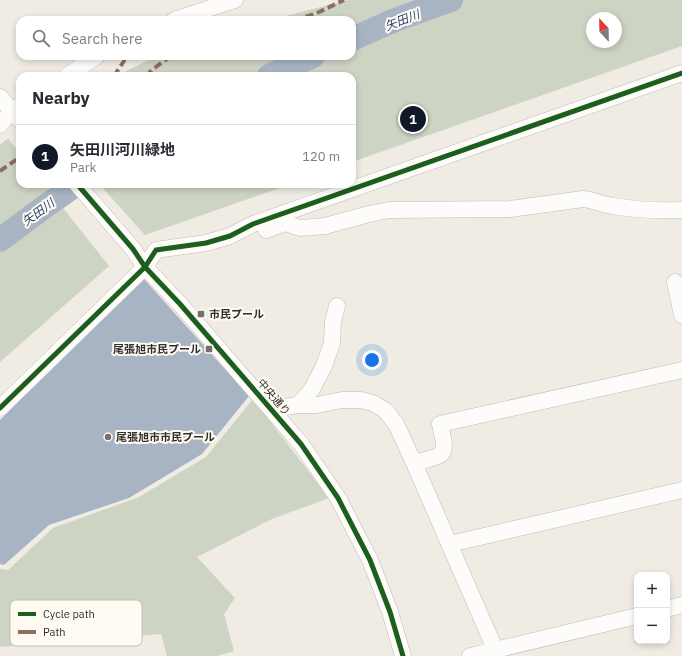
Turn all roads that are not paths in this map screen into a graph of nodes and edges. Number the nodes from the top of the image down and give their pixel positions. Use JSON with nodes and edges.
{"nodes":[{"id":1,"x":235,"y":0,"type":"edge"},
{"id":2,"x":186,"y":16,"type":"edge"},
{"id":3,"x":91,"y":60,"type":"edge"},
{"id":4,"x":73,"y":72,"type":"edge"},
{"id":5,"x":682,"y":73,"type":"edge"},
{"id":6,"x":0,"y":97,"type":"edge"},
{"id":7,"x":16,"y":111,"type":"edge"},
{"id":8,"x":16,"y":113,"type":"edge"},
{"id":9,"x":0,"y":125,"type":"edge"},
{"id":10,"x":80,"y":188,"type":"edge"},
{"id":11,"x":355,"y":188,"type":"edge"},
{"id":12,"x":356,"y":188,"type":"edge"},
{"id":13,"x":682,"y":210,"type":"edge"},
{"id":14,"x":230,"y":236,"type":"junction"},
{"id":15,"x":145,"y":267,"type":"junction"},
{"id":16,"x":675,"y":282,"type":"dead end"},
{"id":17,"x":337,"y":306,"type":"dead end"},
{"id":18,"x":682,"y":315,"type":"edge"},
{"id":19,"x":682,"y":370,"type":"edge"},
{"id":20,"x":298,"y":405,"type":"junction"},
{"id":21,"x":0,"y":408,"type":"edge"},
{"id":22,"x":272,"y":409,"type":"junction"},
{"id":23,"x":414,"y":463,"type":"junction"},
{"id":24,"x":682,"y":490,"type":"edge"},
{"id":25,"x":450,"y":544,"type":"junction"},
{"id":26,"x":682,"y":605,"type":"edge"},
{"id":27,"x":670,"y":607,"type":"edge"},
{"id":28,"x":634,"y":617,"type":"edge"},
{"id":29,"x":497,"y":653,"type":"edge"},
{"id":30,"x":403,"y":656,"type":"edge"},
{"id":31,"x":470,"y":656,"type":"edge"}],
"edges":[{"from":1,"to":2,"type":"street"},
{"from":3,"to":4,"type":"street"},
{"from":5,"to":12,"type":"street"},
{"from":6,"to":7,"type":"street"},
{"from":8,"to":9,"type":"street"},
{"from":10,"to":15,"type":"street","name":"中央通り"},
{"from":11,"to":14,"type":"street"},
{"from":13,"to":14,"type":"street"},
{"from":14,"to":15,"type":"street"},
{"from":15,"to":21,"type":"street"},
{"from":15,"to":22,"type":"street","name":"中央通り"},
{"from":16,"to":18,"type":"street"},
{"from":17,"to":20,"type":"street"},
{"from":19,"to":23,"type":"street"},
{"from":20,"to":22,"type":"street"},
{"from":20,"to":23,"type":"street"},
{"from":22,"to":30,"type":"street","name":"中央通り"},
{"from":23,"to":25,"type":"street"},
{"from":24,"to":25,"type":"street"},
{"from":25,"to":29,"type":"street"},
{"from":26,"to":27,"type":"street"},
{"from":28,"to":29,"type":"street"},
{"from":29,"to":31,"type":"street"}]}
